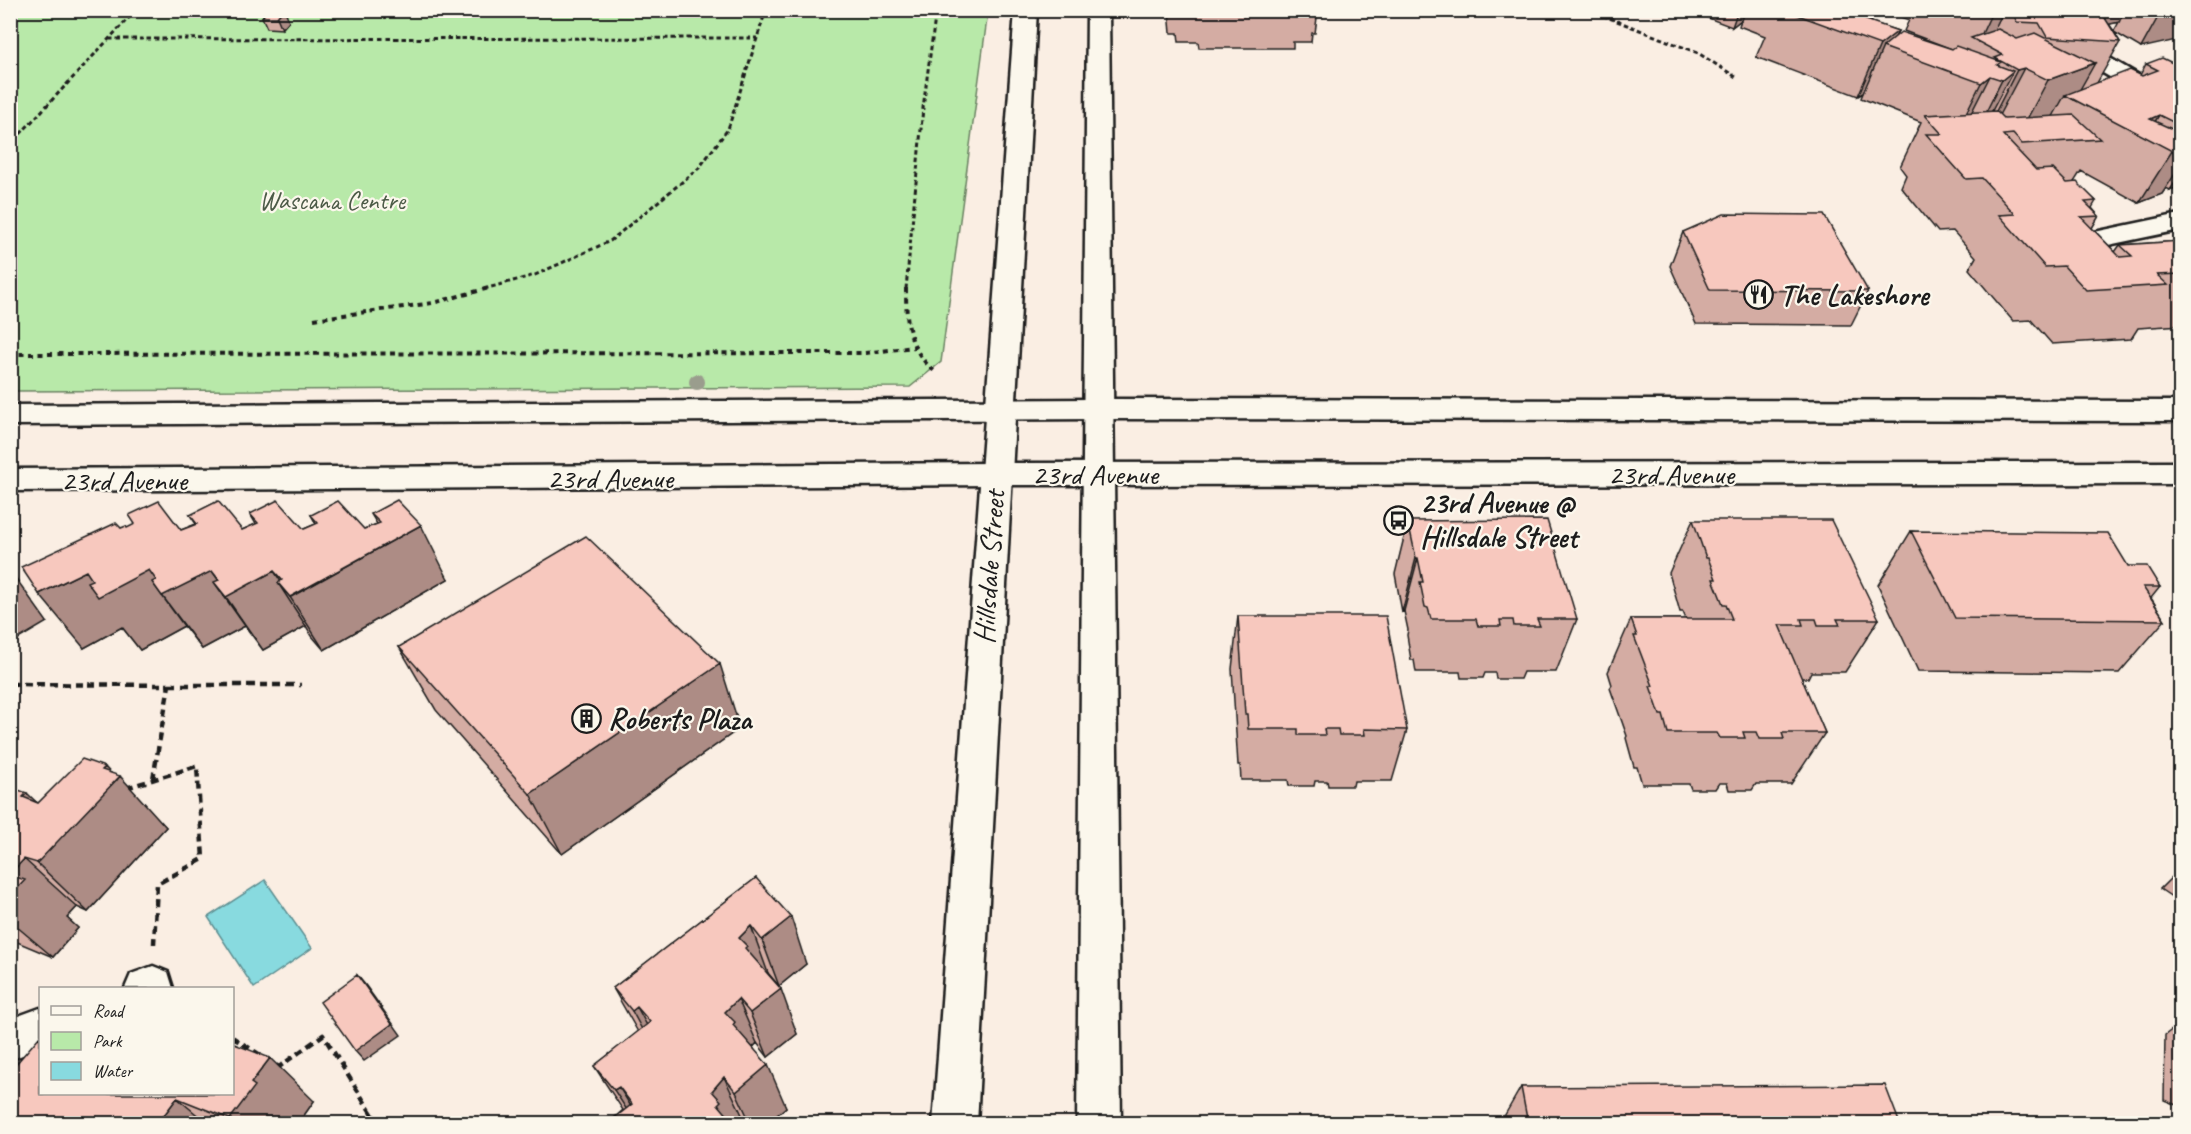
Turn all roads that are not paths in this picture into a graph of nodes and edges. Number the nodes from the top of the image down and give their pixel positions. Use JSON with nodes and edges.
{"nodes":[{"id":1,"x":1026,"y":10,"type":"edge"},
{"id":2,"x":1098,"y":10,"type":"edge"},
{"id":3,"x":2017,"y":10,"type":"edge"},
{"id":4,"x":2181,"y":108,"type":"edge"},
{"id":5,"x":2181,"y":222,"type":"edge"},
{"id":6,"x":2070,"y":245,"type":"edge"},
{"id":7,"x":1097,"y":409,"type":"junction"},
{"id":8,"x":999,"y":410,"type":"junction"},
{"id":9,"x":2181,"y":411,"type":"edge"},
{"id":10,"x":10,"y":416,"type":"edge"},
{"id":11,"x":2181,"y":473,"type":"edge"},
{"id":12,"x":995,"y":474,"type":"junction"},
{"id":13,"x":1098,"y":474,"type":"junction"},
{"id":14,"x":10,"y":480,"type":"edge"},
{"id":15,"x":39,"y":1028,"type":"edge"},
{"id":16,"x":10,"y":1040,"type":"edge"},
{"id":17,"x":955,"y":1124,"type":"edge"},
{"id":18,"x":1099,"y":1124,"type":"edge"}],
"edges":[{"from":1,"to":8,"type":"main road","name":"Hillsdale Street"},
{"from":2,"to":7,"type":"main road"},
{"from":3,"to":4,"type":"main road"},
{"from":5,"to":6,"type":"main road"},
{"from":7,"to":8,"type":"main road"},
{"from":7,"to":9,"type":"main road"},
{"from":7,"to":13,"type":"main road"},
{"from":8,"to":10,"type":"main road"},
{"from":8,"to":12,"type":"main road","name":"Hillsdale Street"},
{"from":11,"to":13,"type":"main road","name":"23rd Avenue"},
{"from":12,"to":13,"type":"main road","name":"23rd Avenue"},
{"from":12,"to":14,"type":"main road","name":"23rd Avenue"},
{"from":12,"to":17,"type":"main road","name":"Hillsdale Street"},
{"from":13,"to":18,"type":"main road"},
{"from":15,"to":16,"type":"main road"}]}
